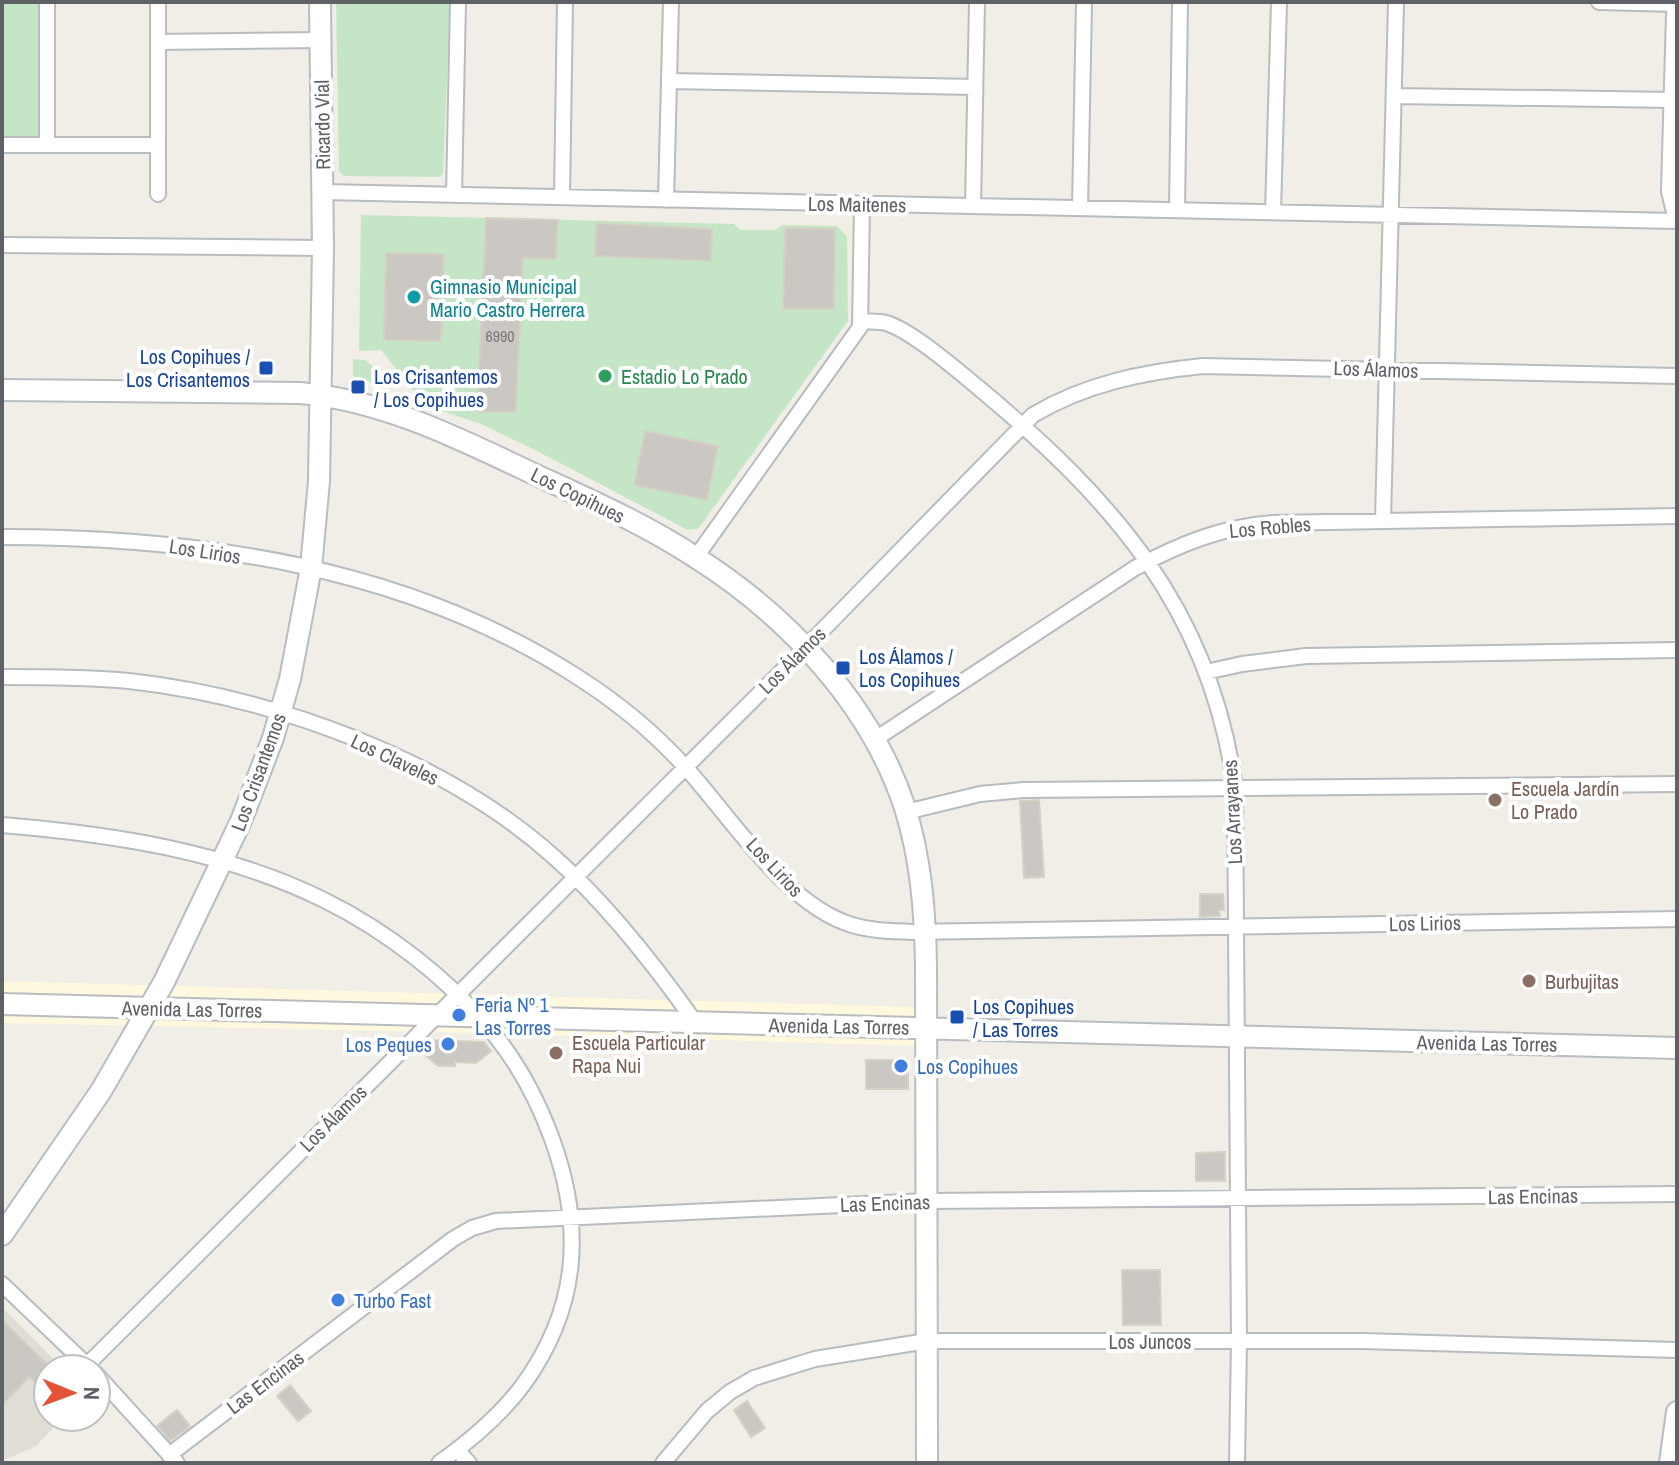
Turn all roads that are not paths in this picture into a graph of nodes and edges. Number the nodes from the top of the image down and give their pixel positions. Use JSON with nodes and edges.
{"nodes":[{"id":1,"x":47,"y":2,"type":"edge"},
{"id":2,"x":158,"y":2,"type":"edge"},
{"id":3,"x":320,"y":2,"type":"edge"},
{"id":4,"x":458,"y":2,"type":"edge"},
{"id":5,"x":565,"y":2,"type":"edge"},
{"id":6,"x":671,"y":2,"type":"edge"},
{"id":7,"x":977,"y":2,"type":"edge"},
{"id":8,"x":1084,"y":2,"type":"edge"},
{"id":9,"x":1180,"y":2,"type":"edge"},
{"id":10,"x":1279,"y":2,"type":"edge"},
{"id":11,"x":1396,"y":2,"type":"edge"},
{"id":12,"x":1599,"y":2,"type":"edge"},
{"id":13,"x":1677,"y":4,"type":"edge"},
{"id":14,"x":1677,"y":14,"type":"edge"},
{"id":15,"x":321,"y":40,"type":"junction"},
{"id":16,"x":158,"y":42,"type":"junction"},
{"id":17,"x":669,"y":81,"type":"junction"},
{"id":18,"x":975,"y":87,"type":"junction"},
{"id":19,"x":1394,"y":96,"type":"junction"},
{"id":20,"x":1675,"y":100,"type":"junction"},
{"id":21,"x":2,"y":145,"type":"edge"},
{"id":22,"x":47,"y":145,"type":"junction"},
{"id":23,"x":158,"y":145,"type":"junction"},
{"id":24,"x":323,"y":192,"type":"junction"},
{"id":25,"x":158,"y":194,"type":"dead end"},
{"id":26,"x":454,"y":195,"type":"junction"},
{"id":27,"x":562,"y":197,"type":"junction"},
{"id":28,"x":666,"y":200,"type":"junction"},
{"id":29,"x":862,"y":204,"type":"junction"},
{"id":30,"x":973,"y":206,"type":"junction"},
{"id":31,"x":1080,"y":208,"type":"junction"},
{"id":32,"x":1177,"y":210,"type":"junction"},
{"id":33,"x":1273,"y":212,"type":"junction"},
{"id":34,"x":1677,"y":212,"type":"edge"},
{"id":35,"x":1391,"y":215,"type":"junction"},
{"id":36,"x":1677,"y":221,"type":"edge"},
{"id":37,"x":2,"y":245,"type":"edge"},
{"id":38,"x":323,"y":248,"type":"junction"},
{"id":39,"x":861,"y":321,"type":"junction"},
{"id":40,"x":1387,"y":369,"type":"junction"},
{"id":41,"x":1677,"y":376,"type":"edge"},
{"id":42,"x":2,"y":390,"type":"edge"},
{"id":43,"x":320,"y":395,"type":"junction"},
{"id":44,"x":1022,"y":426,"type":"junction"},
{"id":45,"x":1677,"y":516,"type":"edge"},
{"id":46,"x":1383,"y":521,"type":"junction"},
{"id":47,"x":2,"y":537,"type":"edge"},
{"id":48,"x":696,"y":557,"type":"junction"},
{"id":49,"x":1149,"y":561,"type":"junction"},
{"id":50,"x":311,"y":568,"type":"junction"},
{"id":51,"x":805,"y":648,"type":"junction"},
{"id":52,"x":1677,"y":650,"type":"edge"},
{"id":53,"x":1206,"y":672,"type":"junction"},
{"id":54,"x":2,"y":677,"type":"edge"},
{"id":55,"x":281,"y":714,"type":"junction"},
{"id":56,"x":874,"y":740,"type":"junction"},
{"id":57,"x":685,"y":767,"type":"junction"},
{"id":58,"x":1677,"y":784,"type":"edge"},
{"id":59,"x":1235,"y":788,"type":"junction"},
{"id":60,"x":906,"y":812,"type":"junction"},
{"id":61,"x":2,"y":825,"type":"edge"},
{"id":62,"x":223,"y":861,"type":"junction"},
{"id":63,"x":575,"y":876,"type":"junction"},
{"id":64,"x":1677,"y":919,"type":"edge"},
{"id":65,"x":1236,"y":927,"type":"junction"},
{"id":66,"x":926,"y":932,"type":"junction"},
{"id":67,"x":457,"y":994,"type":"junction"},
{"id":68,"x":2,"y":1004,"type":"edge"},
{"id":69,"x":150,"y":1008,"type":"junction"},
{"id":70,"x":435,"y":1015,"type":"junction"},
{"id":71,"x":479,"y":1017,"type":"junction"},
{"id":72,"x":695,"y":1022,"type":"junction"},
{"id":73,"x":926,"y":1028,"type":"junction"},
{"id":74,"x":1237,"y":1036,"type":"junction"},
{"id":75,"x":1677,"y":1048,"type":"edge"},
{"id":76,"x":1677,"y":1194,"type":"edge"},
{"id":77,"x":1238,"y":1198,"type":"junction"},
{"id":78,"x":927,"y":1201,"type":"junction"},
{"id":79,"x":572,"y":1217,"type":"junction"},
{"id":80,"x":2,"y":1235,"type":"edge"},
{"id":81,"x":2,"y":1284,"type":"edge"},
{"id":82,"x":927,"y":1341,"type":"junction"},
{"id":83,"x":1239,"y":1341,"type":"junction"},
{"id":84,"x":1677,"y":1350,"type":"edge"},
{"id":85,"x":74,"y":1353,"type":"edge"},
{"id":86,"x":107,"y":1353,"type":"edge"},
{"id":87,"x":112,"y":1392,"type":"edge"},
{"id":88,"x":1677,"y":1412,"type":"edge"},
{"id":89,"x":457,"y":1450,"type":"junction"},
{"id":90,"x":173,"y":1459,"type":"edge"},
{"id":91,"x":439,"y":1463,"type":"edge"},
{"id":92,"x":469,"y":1463,"type":"edge"},
{"id":93,"x":663,"y":1463,"type":"edge"},
{"id":94,"x":927,"y":1463,"type":"edge"},
{"id":95,"x":1237,"y":1463,"type":"edge"},
{"id":96,"x":1670,"y":1463,"type":"edge"}],
"edges":[{"from":1,"to":22,"type":"street"},
{"from":2,"to":16,"type":"street"},
{"from":3,"to":15,"type":"street","name":"Ricardo Vial"},
{"from":4,"to":26,"type":"street"},
{"from":5,"to":27,"type":"street"},
{"from":6,"to":17,"type":"street"},
{"from":7,"to":18,"type":"street"},
{"from":8,"to":31,"type":"street"},
{"from":9,"to":32,"type":"street"},
{"from":10,"to":33,"type":"street"},
{"from":11,"to":19,"type":"street"},
{"from":12,"to":13,"type":"street"},
{"from":14,"to":20,"type":"street"},
{"from":15,"to":16,"type":"street"},
{"from":15,"to":24,"type":"street","name":"Ricardo Vial"},
{"from":16,"to":23,"type":"street"},
{"from":17,"to":18,"type":"street"},
{"from":17,"to":28,"type":"street"},
{"from":18,"to":30,"type":"street"},
{"from":19,"to":20,"type":"street"},
{"from":19,"to":35,"type":"street"},
{"from":20,"to":34,"type":"street"},
{"from":21,"to":22,"type":"street"},
{"from":22,"to":23,"type":"street"},
{"from":23,"to":25,"type":"street"},
{"from":24,"to":26,"type":"street","name":"Los Maitenes"},
{"from":24,"to":38,"type":"street","name":"Ricardo Vial"},
{"from":26,"to":27,"type":"street","name":"Los Maitenes"},
{"from":27,"to":28,"type":"street","name":"Los Maitenes"},
{"from":28,"to":29,"type":"street","name":"Los Maitenes"},
{"from":29,"to":30,"type":"street","name":"Los Maitenes"},
{"from":29,"to":39,"type":"street"},
{"from":30,"to":31,"type":"street","name":"Los Maitenes"},
{"from":31,"to":32,"type":"street","name":"Los Maitenes"},
{"from":32,"to":33,"type":"street","name":"Los Maitenes"},
{"from":33,"to":35,"type":"street","name":"Los Maitenes"},
{"from":35,"to":36,"type":"street","name":"Los Maitenes"},
{"from":35,"to":40,"type":"street"},
{"from":37,"to":38,"type":"street"},
{"from":38,"to":43,"type":"street","name":"Los Crisantemos"},
{"from":39,"to":44,"type":"street","name":"Los Arrayanes"},
{"from":39,"to":48,"type":"street"},
{"from":40,"to":41,"type":"street","name":"Los Álamos"},
{"from":40,"to":44,"type":"street","name":"Los Álamos"},
{"from":40,"to":46,"type":"street"},
{"from":42,"to":43,"type":"street","name":"Los Copihues"},
{"from":43,"to":48,"type":"street","name":"Los Copihues"},
{"from":43,"to":50,"type":"street","name":"Los Crisantemos"},
{"from":44,"to":49,"type":"street","name":"Los Arrayanes"},
{"from":44,"to":51,"type":"street","name":"Los Álamos"},
{"from":45,"to":46,"type":"street","name":"Los Robles"},
{"from":46,"to":49,"type":"street","name":"Los Robles"},
{"from":47,"to":50,"type":"street","name":"Los Lirios"},
{"from":48,"to":51,"type":"street","name":"Los Copihues"},
{"from":49,"to":53,"type":"street","name":"Los Arrayanes"},
{"from":49,"to":56,"type":"street","name":"Los Robles"},
{"from":50,"to":55,"type":"street","name":"Los Crisantemos"},
{"from":50,"to":57,"type":"street","name":"Los Lirios"},
{"from":51,"to":56,"type":"street","name":"Los Copihues"},
{"from":51,"to":57,"type":"street","name":"Los Álamos"},
{"from":52,"to":53,"type":"street"},
{"from":53,"to":59,"type":"street","name":"Los Arrayanes"},
{"from":54,"to":55,"type":"street","name":"Los Claveles"},
{"from":55,"to":62,"type":"street","name":"Los Crisantemos"},
{"from":55,"to":63,"type":"street","name":"Los Claveles"},
{"from":56,"to":60,"type":"street","name":"Los Copihues"},
{"from":57,"to":63,"type":"street","name":"Los Álamos"},
{"from":57,"to":66,"type":"street","name":"Los Lirios"},
{"from":58,"to":59,"type":"street"},
{"from":59,"to":60,"type":"street"},
{"from":59,"to":65,"type":"street","name":"Los Arrayanes"},
{"from":60,"to":66,"type":"street","name":"Los Copihues"},
{"from":61,"to":62,"type":"street"},
{"from":62,"to":67,"type":"street"},
{"from":62,"to":69,"type":"street","name":"Los Crisantemos"},
{"from":63,"to":67,"type":"street","name":"Los Álamos"},
{"from":63,"to":72,"type":"street","name":"Los Claveles"},
{"from":64,"to":65,"type":"street","name":"Los Lirios"},
{"from":65,"to":66,"type":"street","name":"Los Lirios"},
{"from":65,"to":74,"type":"street","name":"Los Arrayanes"},
{"from":66,"to":73,"type":"street","name":"Los Copihues"},
{"from":67,"to":70,"type":"street","name":"Los Álamos"},
{"from":67,"to":71,"type":"street"},
{"from":68,"to":69,"type":"street","name":"Avenida Las Torres"},
{"from":69,"to":70,"type":"street","name":"Avenida Las Torres"},
{"from":69,"to":80,"type":"street","name":"Los Crisantemos"},
{"from":70,"to":71,"type":"street","name":"Avenida Las Torres"},
{"from":70,"to":86,"type":"street","name":"Los Álamos"},
{"from":71,"to":72,"type":"street","name":"Avenida Las Torres"},
{"from":71,"to":79,"type":"street"},
{"from":72,"to":73,"type":"street","name":"Avenida Las Torres"},
{"from":73,"to":74,"type":"street","name":"Avenida Las Torres"},
{"from":73,"to":78,"type":"street","name":"Los Copihues"},
{"from":74,"to":75,"type":"street","name":"Avenida Las Torres"},
{"from":74,"to":77,"type":"street","name":"Los Arrayanes"},
{"from":76,"to":77,"type":"street","name":"Las Encinas"},
{"from":77,"to":78,"type":"street","name":"Las Encinas"},
{"from":77,"to":83,"type":"street","name":"Los Arrayanes"},
{"from":78,"to":79,"type":"street","name":"Las Encinas"},
{"from":78,"to":82,"type":"street","name":"Los Copihues"},
{"from":79,"to":89,"type":"street"},
{"from":79,"to":90,"type":"street","name":"Las Encinas"},
{"from":81,"to":85,"type":"street"},
{"from":82,"to":83,"type":"street","name":"Los Juncos"},
{"from":82,"to":93,"type":"street","name":"Los Juncos"},
{"from":82,"to":94,"type":"street","name":"Los Copihues"},
{"from":83,"to":84,"type":"street","name":"Los Juncos"},
{"from":83,"to":95,"type":"street","name":"Los Arrayanes"},
{"from":87,"to":90,"type":"street"},
{"from":88,"to":96,"type":"street"},
{"from":89,"to":91,"type":"street"},
{"from":89,"to":92,"type":"street"}]}
